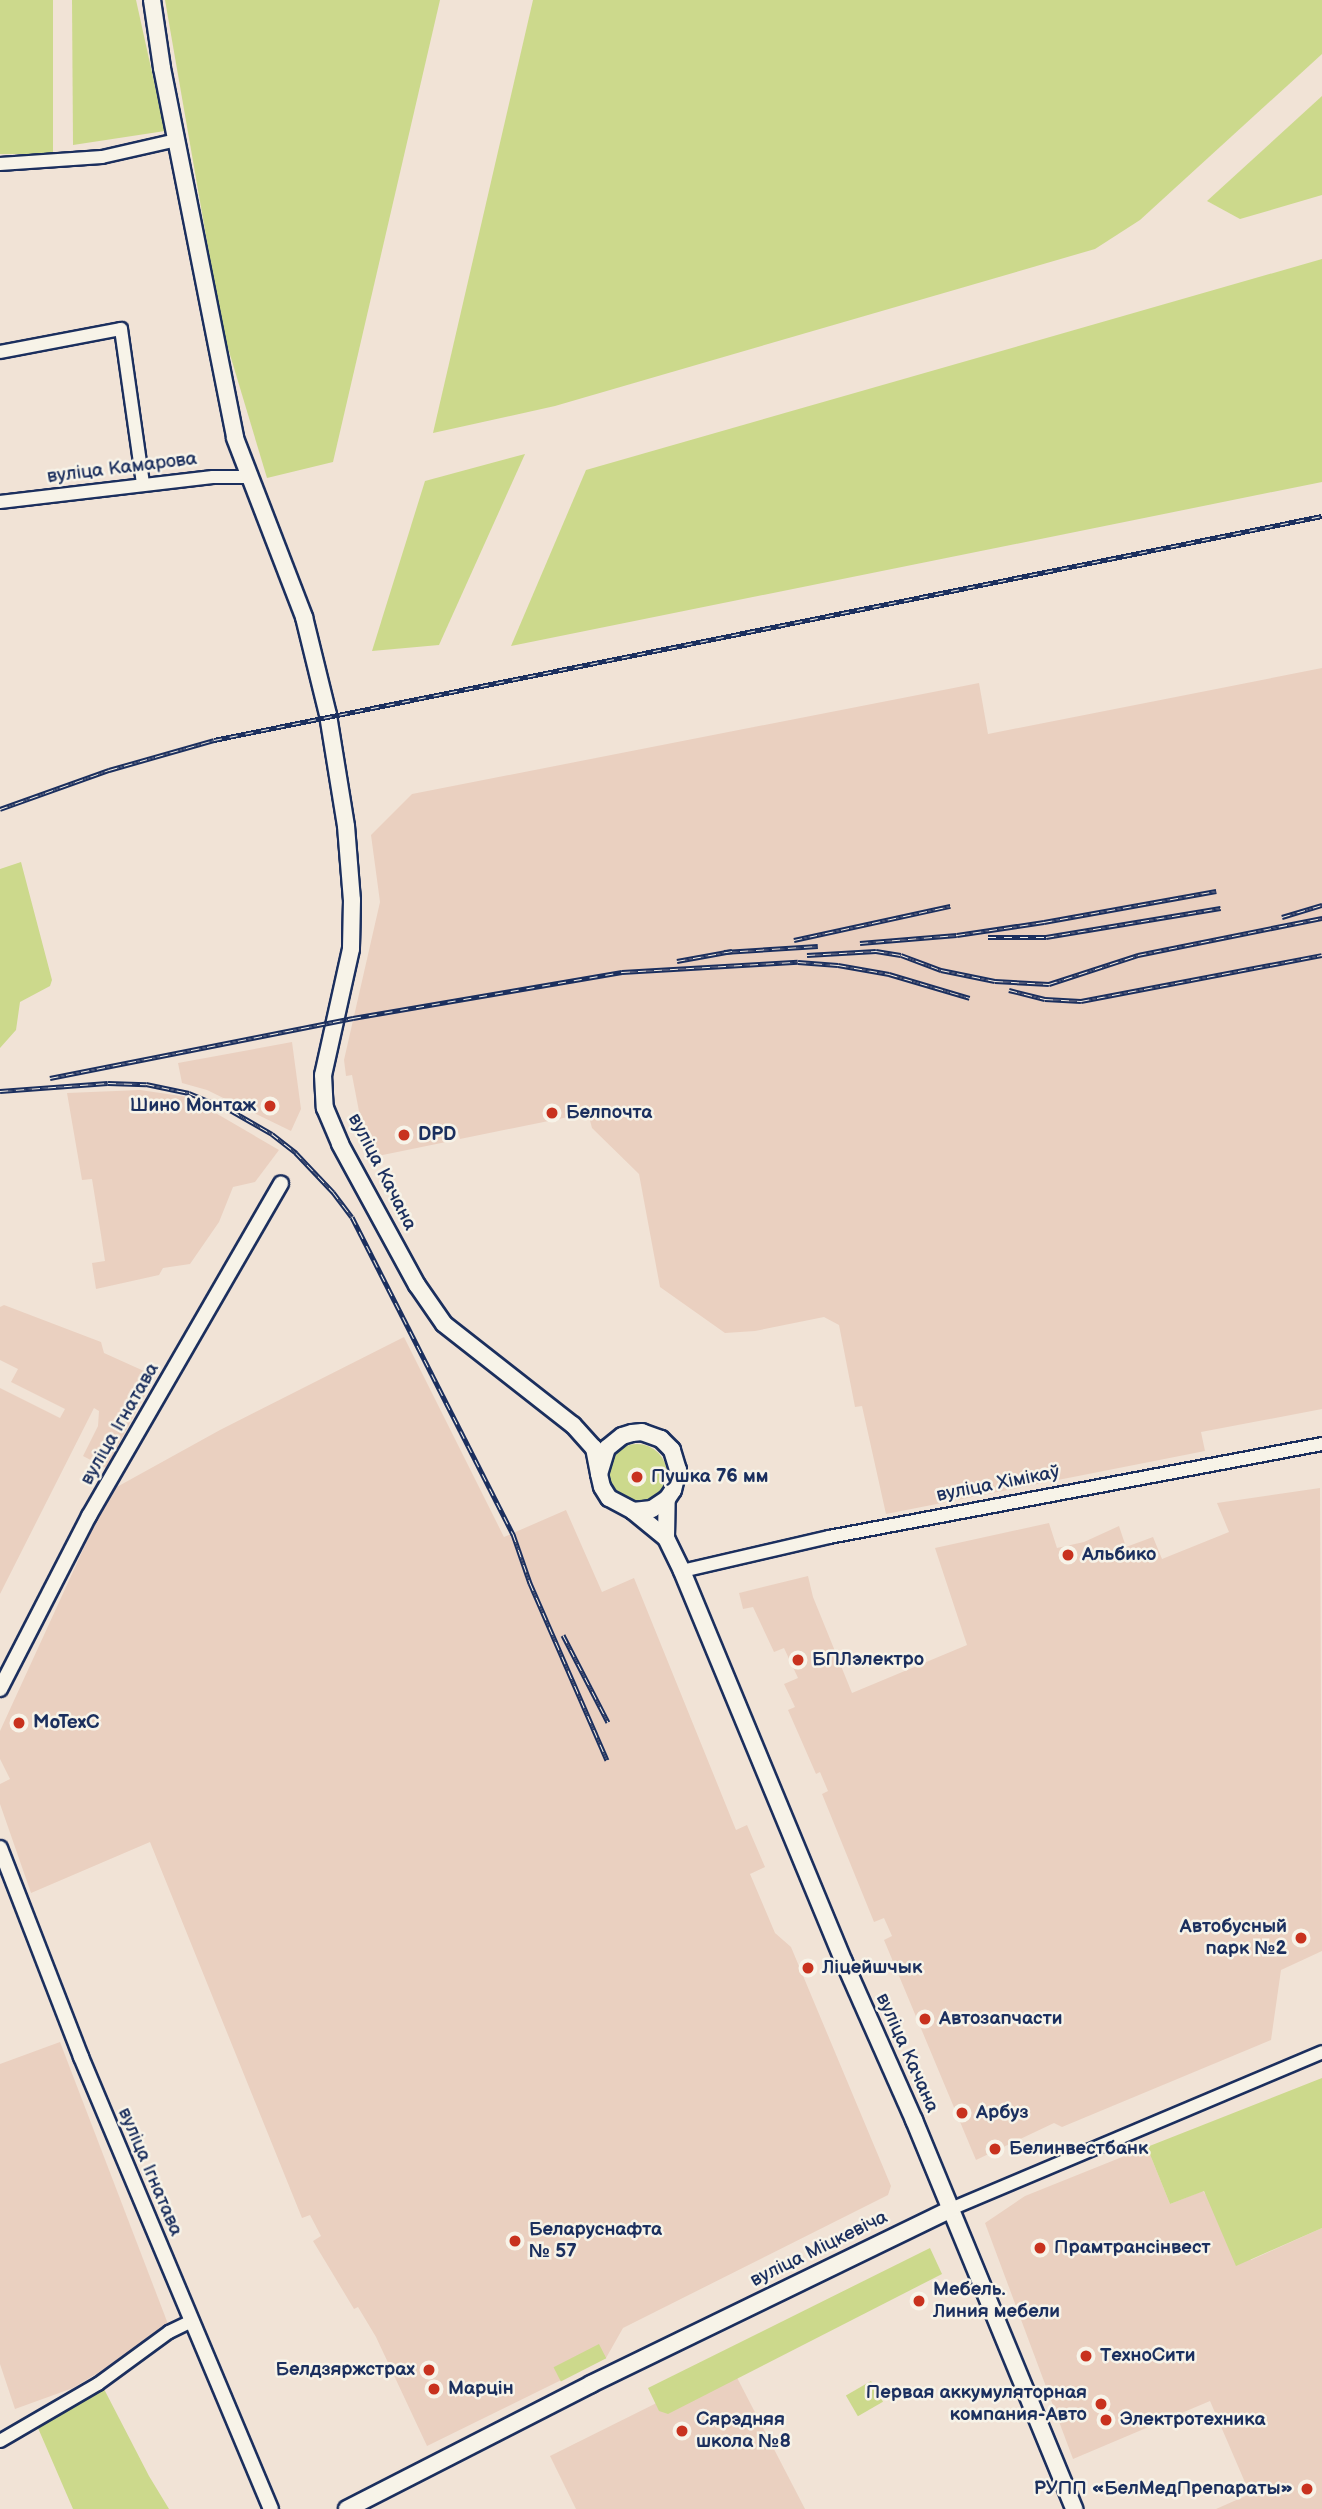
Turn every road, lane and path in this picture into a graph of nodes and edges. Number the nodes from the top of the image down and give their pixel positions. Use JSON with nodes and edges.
{"nodes":[{"id":1,"x":152,"y":0,"type":"edge"},
{"id":2,"x":176,"y":140,"type":"junction"},
{"id":3,"x":0,"y":164,"type":"edge"},
{"id":4,"x":0,"y":352,"type":"edge"},
{"id":5,"x":248,"y":477,"type":"junction"},
{"id":6,"x":143,"y":484,"type":"junction"},
{"id":7,"x":0,"y":502,"type":"edge"},
{"id":8,"x":281,"y":1184,"type":"dead end"},
{"id":9,"x":573,"y":1425,"type":"junction"},
{"id":10,"x":613,"y":1441,"type":"junction"},
{"id":11,"x":1322,"y":1444,"type":"edge"},
{"id":12,"x":599,"y":1474,"type":"junction"},
{"id":13,"x":667,"y":1499,"type":"junction"},
{"id":14,"x":633,"y":1511,"type":"junction"},
{"id":15,"x":666,"y":1538,"type":"junction"},
{"id":16,"x":682,"y":1572,"type":"junction"},
{"id":17,"x":0,"y":1689,"type":"edge"},
{"id":18,"x":0,"y":1848,"type":"edge"},
{"id":19,"x":1322,"y":2052,"type":"edge"},
{"id":20,"x":951,"y":2209,"type":"junction"},
{"id":21,"x":192,"y":2321,"type":"junction"},
{"id":22,"x":0,"y":2441,"type":"edge"},
{"id":23,"x":271,"y":2509,"type":"edge"},
{"id":24,"x":347,"y":2509,"type":"edge"},
{"id":25,"x":1074,"y":2509,"type":"edge"}],
"edges":[{"from":1,"to":2,"type":"main road","name":"вуліца Качана"},
{"from":2,"to":3,"type":"street"},
{"from":2,"to":5,"type":"main road","name":"вуліца Качана"},
{"from":4,"to":6,"type":"street"},
{"from":5,"to":6,"type":"street","name":"вуліца Камарова"},
{"from":5,"to":9,"type":"main road","name":"вуліца Качана"},
{"from":6,"to":7,"type":"street","name":"вуліца Камарова"},
{"from":8,"to":17,"type":"street","name":"вуліца Ігнатава"},
{"from":9,"to":10,"type":"main road","name":"вуліца Качана"},
{"from":9,"to":12,"type":"main road","name":"вуліца Качана"},
{"from":10,"to":12,"type":"main road"},
{"from":10,"to":13,"type":"main road","name":"вуліца Качана"},
{"from":11,"to":16,"type":"street","name":"вуліца Хімікаў"},
{"from":12,"to":14,"type":"main road","name":"вуліца Качана"},
{"from":13,"to":14,"type":"main road"},
{"from":13,"to":15,"type":"main road","name":"вуліца Качана"},
{"from":14,"to":15,"type":"main road","name":"вуліца Качана"},
{"from":15,"to":16,"type":"main road","name":"вуліца Качана"},
{"from":16,"to":20,"type":"main road","name":"вуліца Качана"},
{"from":18,"to":21,"type":"street","name":"вуліца Ігнатава"},
{"from":19,"to":20,"type":"street","name":"вуліца Міцкевіча"},
{"from":20,"to":24,"type":"main road","name":"вуліца Міцкевіча"},
{"from":20,"to":25,"type":"main road","name":"вуліца Качана"},
{"from":21,"to":22,"type":"street"},
{"from":21,"to":23,"type":"street","name":"вуліца Ігнатава"}]}
